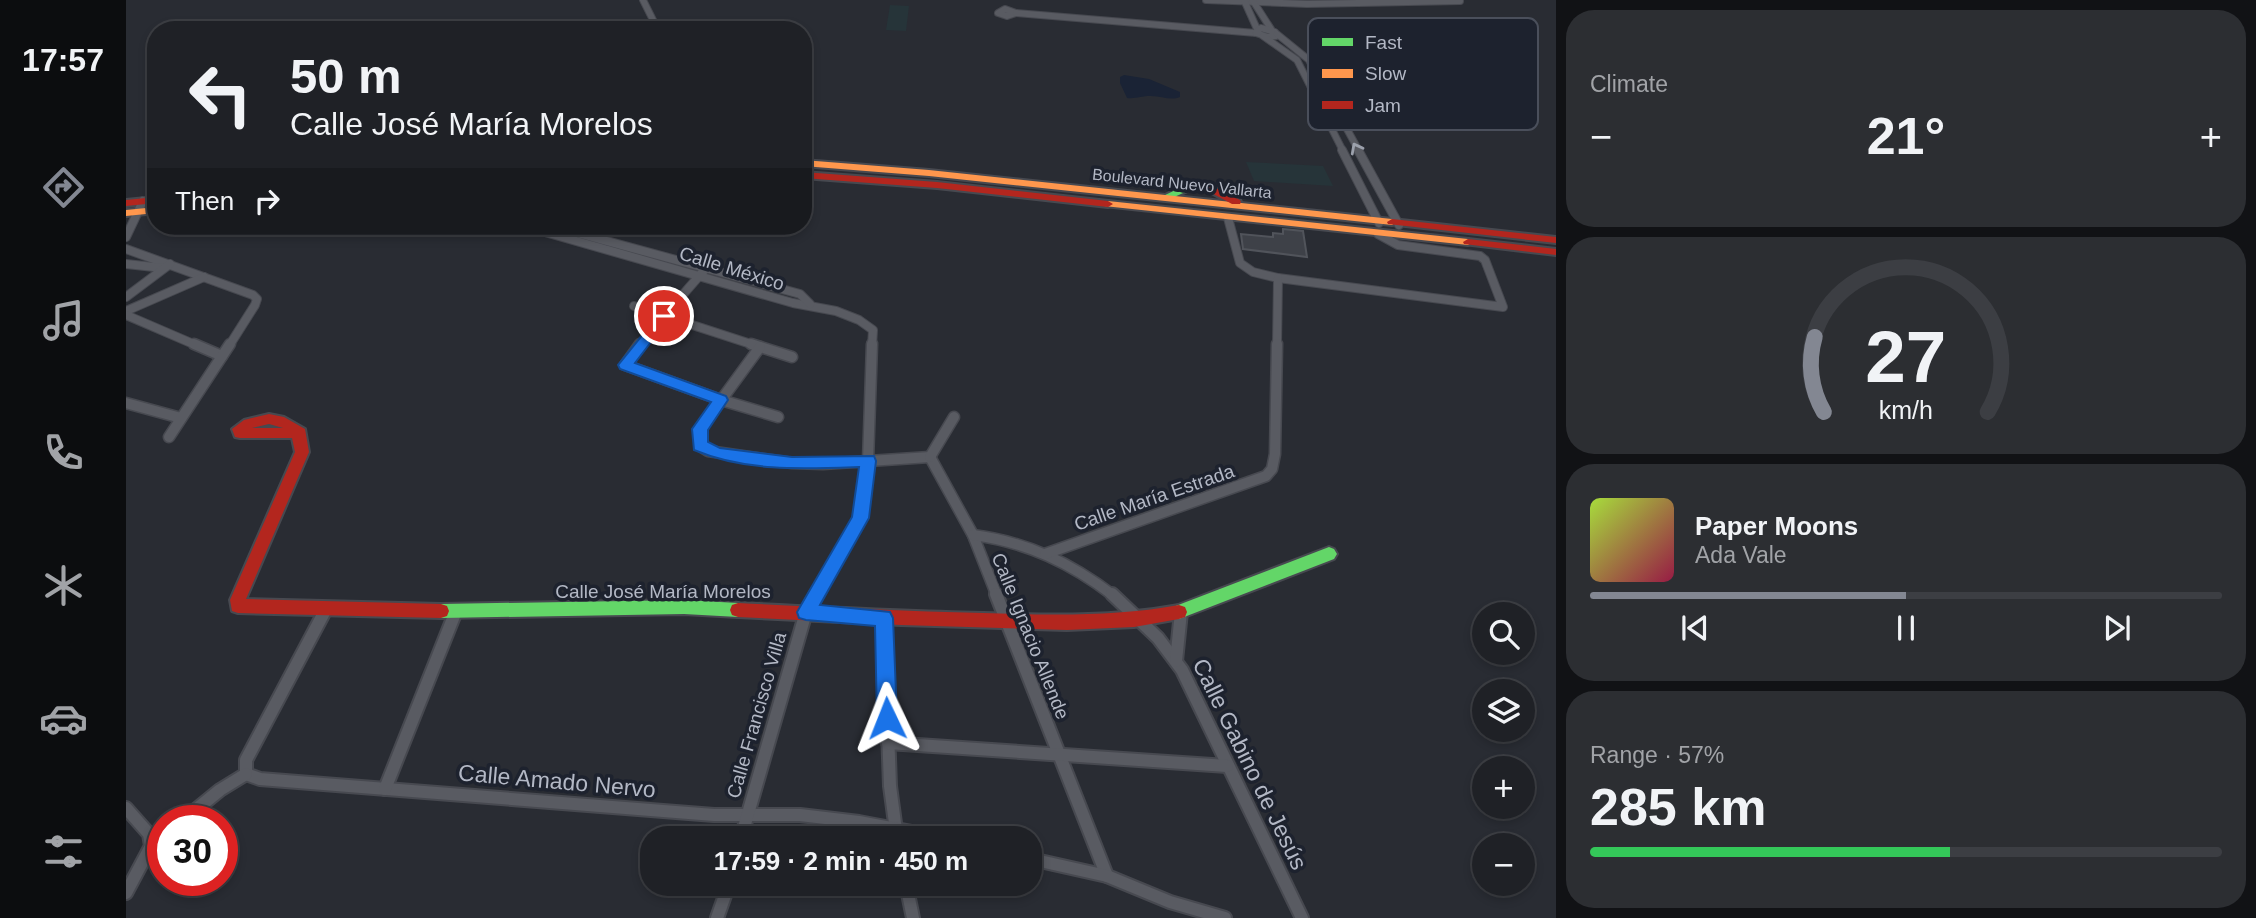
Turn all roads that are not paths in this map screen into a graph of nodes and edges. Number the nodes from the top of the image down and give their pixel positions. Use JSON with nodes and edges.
{"nodes":[{"id":1,"x":643,"y":0,"type":"edge"},
{"id":2,"x":1002,"y":0,"type":"edge"},
{"id":3,"x":1010,"y":0,"type":"edge"},
{"id":4,"x":1206,"y":0,"type":"edge"},
{"id":5,"x":1244,"y":1,"type":"edge"},
{"id":6,"x":1460,"y":1,"type":"edge"},
{"id":7,"x":1253,"y":2,"type":"edge"},
{"id":8,"x":1014,"y":12,"type":"junction"},
{"id":9,"x":654,"y":21,"type":"edge"},
{"id":10,"x":1274,"y":32,"type":"junction"},
{"id":11,"x":1259,"y":33,"type":"junction"},
{"id":12,"x":1308,"y":59,"type":"edge"},
{"id":13,"x":1297,"y":60,"type":"junction"},
{"id":14,"x":1308,"y":60,"type":"edge"},
{"id":15,"x":1308,"y":81,"type":"edge"},
{"id":16,"x":1333,"y":130,"type":"edge"},
{"id":17,"x":1347,"y":130,"type":"edge"},
{"id":18,"x":812,"y":164,"type":"edge"},
{"id":19,"x":812,"y":176,"type":"edge"},
{"id":20,"x":1357,"y":178,"type":"junction"},
{"id":21,"x":1372,"y":178,"type":"junction"},
{"id":22,"x":1190,"y":186,"type":"dead end"},
{"id":23,"x":1210,"y":188,"type":"dead end"},
{"id":24,"x":1160,"y":198,"type":"junction"},
{"id":25,"x":1368,"y":200,"type":"junction"},
{"id":26,"x":1385,"y":201,"type":"junction"},
{"id":27,"x":1203,"y":203,"type":"junction"},
{"id":28,"x":137,"y":206,"type":"edge"},
{"id":29,"x":1138,"y":207,"type":"junction"},
{"id":30,"x":1250,"y":208,"type":"junction"},
{"id":31,"x":1224,"y":212,"type":"junction"},
{"id":32,"x":1399,"y":225,"type":"junction"},
{"id":33,"x":1379,"y":229,"type":"junction"},
{"id":34,"x":556,"y":235,"type":"edge"},
{"id":35,"x":586,"y":235,"type":"edge"},
{"id":36,"x":126,"y":237,"type":"edge"},
{"id":37,"x":1551,"y":246,"type":"edge"},
{"id":38,"x":126,"y":249,"type":"edge"},
{"id":39,"x":126,"y":264,"type":"edge"},
{"id":40,"x":167,"y":266,"type":"junction"},
{"id":41,"x":706,"y":267,"type":"junction"},
{"id":42,"x":700,"y":275,"type":"junction"},
{"id":43,"x":204,"y":276,"type":"junction"},
{"id":44,"x":1278,"y":278,"type":"junction"},
{"id":45,"x":126,"y":297,"type":"edge"},
{"id":46,"x":811,"y":304,"type":"junction"},
{"id":47,"x":634,"y":306,"type":"dead end"},
{"id":48,"x":126,"y":313,"type":"edge"},
{"id":49,"x":664,"y":316,"type":"junction"},
{"id":50,"x":870,"y":325,"type":"joint"},
{"id":51,"x":760,"y":347,"type":"junction"},
{"id":52,"x":222,"y":356,"type":"junction"},
{"id":53,"x":792,"y":356,"type":"dead end"},
{"id":54,"x":721,"y":400,"type":"junction"},
{"id":55,"x":126,"y":403,"type":"edge"},
{"id":56,"x":778,"y":417,"type":"dead end"},
{"id":57,"x":954,"y":417,"type":"dead end"},
{"id":58,"x":181,"y":418,"type":"junction"},
{"id":59,"x":300,"y":432,"type":"dead end"},
{"id":60,"x":169,"y":437,"type":"dead end"},
{"id":61,"x":930,"y":457,"type":"junction"},
{"id":62,"x":868,"y":461,"type":"junction"},
{"id":63,"x":973,"y":535,"type":"junction"},
{"id":64,"x":1045,"y":554,"type":"junction"},
{"id":65,"x":1329,"y":554,"type":"dead end"},
{"id":66,"x":326,"y":609,"type":"junction"},
{"id":67,"x":456,"y":611,"type":"junction"},
{"id":68,"x":806,"y":612,"type":"junction"},
{"id":69,"x":1181,"y":612,"type":"junction"},
{"id":70,"x":884,"y":618,"type":"junction"},
{"id":71,"x":1006,"y":620,"type":"junction"},
{"id":72,"x":1141,"y":621,"type":"junction"},
{"id":73,"x":1177,"y":661,"type":"junction"},
{"id":74,"x":888,"y":743,"type":"junction"},
{"id":75,"x":1060,"y":756,"type":"junction"},
{"id":76,"x":1227,"y":766,"type":"junction"},
{"id":77,"x":246,"y":774,"type":"junction"},
{"id":78,"x":385,"y":789,"type":"junction"},
{"id":79,"x":201,"y":805,"type":"edge"},
{"id":80,"x":126,"y":808,"type":"edge"},
{"id":81,"x":748,"y":812,"type":"junction"},
{"id":82,"x":744,"y":826,"type":"edge"},
{"id":83,"x":851,"y":826,"type":"edge"},
{"id":84,"x":895,"y":826,"type":"edge"},
{"id":85,"x":147,"y":832,"type":"edge"},
{"id":86,"x":147,"y":854,"type":"edge"},
{"id":87,"x":1042,"y":861,"type":"edge"},
{"id":88,"x":1107,"y":876,"type":"junction"},
{"id":89,"x":126,"y":893,"type":"edge"},
{"id":90,"x":725,"y":896,"type":"edge"},
{"id":91,"x":909,"y":896,"type":"edge"},
{"id":92,"x":717,"y":918,"type":"edge"},
{"id":93,"x":914,"y":918,"type":"edge"},
{"id":94,"x":1225,"y":918,"type":"edge"},
{"id":95,"x":1302,"y":918,"type":"edge"}],
"edges":[{"from":1,"to":9,"type":"street"},
{"from":2,"to":8,"type":"street"},
{"from":3,"to":8,"type":"street"},
{"from":4,"to":5,"type":"street"},
{"from":5,"to":7,"type":"street"},
{"from":5,"to":11,"type":"street"},
{"from":6,"to":7,"type":"street"},
{"from":7,"to":10,"type":"street"},
{"from":8,"to":11,"type":"street"},
{"from":10,"to":11,"type":"street"},
{"from":10,"to":12,"type":"street"},
{"from":11,"to":13,"type":"street"},
{"from":13,"to":14,"type":"street"},
{"from":13,"to":15,"type":"street"},
{"from":16,"to":20,"type":"street"},
{"from":21,"to":17,"type":"street","one_way":true},
{"from":18,"to":24,"type":"main road","name":"Boulevard Nuevo Vallarta"},
{"from":19,"to":29,"type":"main road","name":"Boulevard Nuevo Vallarta"},
{"from":20,"to":21,"type":"street"},
{"from":20,"to":25,"type":"street"},
{"from":21,"to":26,"type":"street"},
{"from":22,"to":24,"type":"main road"},
{"from":23,"to":30,"type":"main road"},
{"from":24,"to":27,"type":"main road","name":"Boulevard Nuevo Vallarta"},
{"from":25,"to":26,"type":"street"},
{"from":25,"to":33,"type":"street"},
{"from":26,"to":32,"type":"street"},
{"from":27,"to":29,"type":"main road"},
{"from":27,"to":31,"type":"main road","name":"Boulevard Nuevo Vallarta"},
{"from":28,"to":36,"type":"street"},
{"from":29,"to":31,"type":"main road","name":"Boulevard Nuevo Vallarta"},
{"from":30,"to":31,"type":"main road","name":"Boulevard Nuevo Vallarta"},
{"from":30,"to":33,"type":"main road","name":"Boulevard Nuevo Vallarta"},
{"from":31,"to":33,"type":"main road","name":"Boulevard Nuevo Vallarta"},
{"from":31,"to":44,"type":"street"},
{"from":32,"to":33,"type":"main road","name":"Boulevard Nuevo Vallarta"},
{"from":32,"to":37,"type":"main road","name":"Boulevard Nuevo Vallarta"},
{"from":33,"to":37,"type":"main road","name":"Boulevard Nuevo Vallarta"},
{"from":33,"to":44,"type":"street"},
{"from":34,"to":42,"type":"street","name":"Calle México"},
{"from":35,"to":41,"type":"street","name":"Calle México"},
{"from":38,"to":40,"type":"street"},
{"from":39,"to":40,"type":"street"},
{"from":40,"to":43,"type":"street"},
{"from":40,"to":45,"type":"street"},
{"from":41,"to":42,"type":"street"},
{"from":41,"to":46,"type":"street","name":"Calle México"},
{"from":42,"to":46,"type":"street","name":"Calle México"},
{"from":42,"to":49,"type":"street"},
{"from":43,"to":48,"type":"street"},
{"from":43,"to":52,"type":"street"},
{"from":44,"to":64,"type":"street","name":"Calle María Estrada"},
{"from":46,"to":50,"type":"street","name":"Calle México"},
{"from":47,"to":49,"type":"street"},
{"from":48,"to":52,"type":"street"},
{"from":49,"to":51,"type":"street"},
{"from":49,"to":54,"type":"street"},
{"from":50,"to":62,"type":"street","name":"Calle Francisco Villa"},
{"from":51,"to":53,"type":"street"},
{"from":51,"to":54,"type":"street"},
{"from":52,"to":58,"type":"street"},
{"from":54,"to":56,"type":"street"},
{"from":54,"to":62,"type":"street"},
{"from":55,"to":58,"type":"street"},
{"from":57,"to":61,"type":"street"},
{"from":58,"to":60,"type":"street"},
{"from":59,"to":66,"type":"main road","name":"Calle José María Morelos"},
{"from":61,"to":62,"type":"street"},
{"from":61,"to":63,"type":"street","name":"Calle Ignacio Allende"},
{"from":62,"to":68,"type":"street","name":"Calle Francisco Villa"},
{"from":63,"to":64,"type":"street","name":"Calle Gabino de Jesús"},
{"from":63,"to":71,"type":"street","name":"Calle Ignacio Allende"},
{"from":64,"to":72,"type":"street","name":"Calle Gabino de Jesús"},
{"from":65,"to":69,"type":"main road","name":"Calle José María Morelos"},
{"from":66,"to":67,"type":"main road","name":"Calle José María Morelos"},
{"from":66,"to":77,"type":"street"},
{"from":67,"to":68,"type":"main road","name":"Calle José María Morelos"},
{"from":67,"to":78,"type":"street"},
{"from":68,"to":70,"type":"main road","name":"Calle José María Morelos"},
{"from":68,"to":81,"type":"street","name":"Calle Francisco Villa"},
{"from":69,"to":72,"type":"main road","name":"Calle José María Morelos"},
{"from":69,"to":73,"type":"street"},
{"from":70,"to":71,"type":"main road","name":"Calle José María Morelos"},
{"from":70,"to":74,"type":"street"},
{"from":71,"to":72,"type":"main road","name":"Calle José María Morelos"},
{"from":71,"to":75,"type":"street","name":"Calle Ignacio Allende"},
{"from":72,"to":73,"type":"street","name":"Calle Gabino de Jesús"},
{"from":73,"to":76,"type":"street","name":"Calle Gabino de Jesús"},
{"from":74,"to":75,"type":"street"},
{"from":74,"to":84,"type":"street"},
{"from":75,"to":76,"type":"street"},
{"from":75,"to":88,"type":"street","name":"Calle Ignacio Allende"},
{"from":76,"to":95,"type":"street","name":"Calle Gabino de Jesús"},
{"from":77,"to":78,"type":"street","name":"Calle Amado Nervo"},
{"from":77,"to":79,"type":"street"},
{"from":78,"to":81,"type":"street","name":"Calle Amado Nervo"},
{"from":80,"to":85,"type":"street"},
{"from":81,"to":82,"type":"street","name":"Calle Francisco Villa"},
{"from":81,"to":83,"type":"street","name":"Calle Amado Nervo"},
{"from":86,"to":89,"type":"street"},
{"from":87,"to":88,"type":"street"},
{"from":88,"to":94,"type":"street"},
{"from":90,"to":92,"type":"street"},
{"from":91,"to":93,"type":"street"}]}
